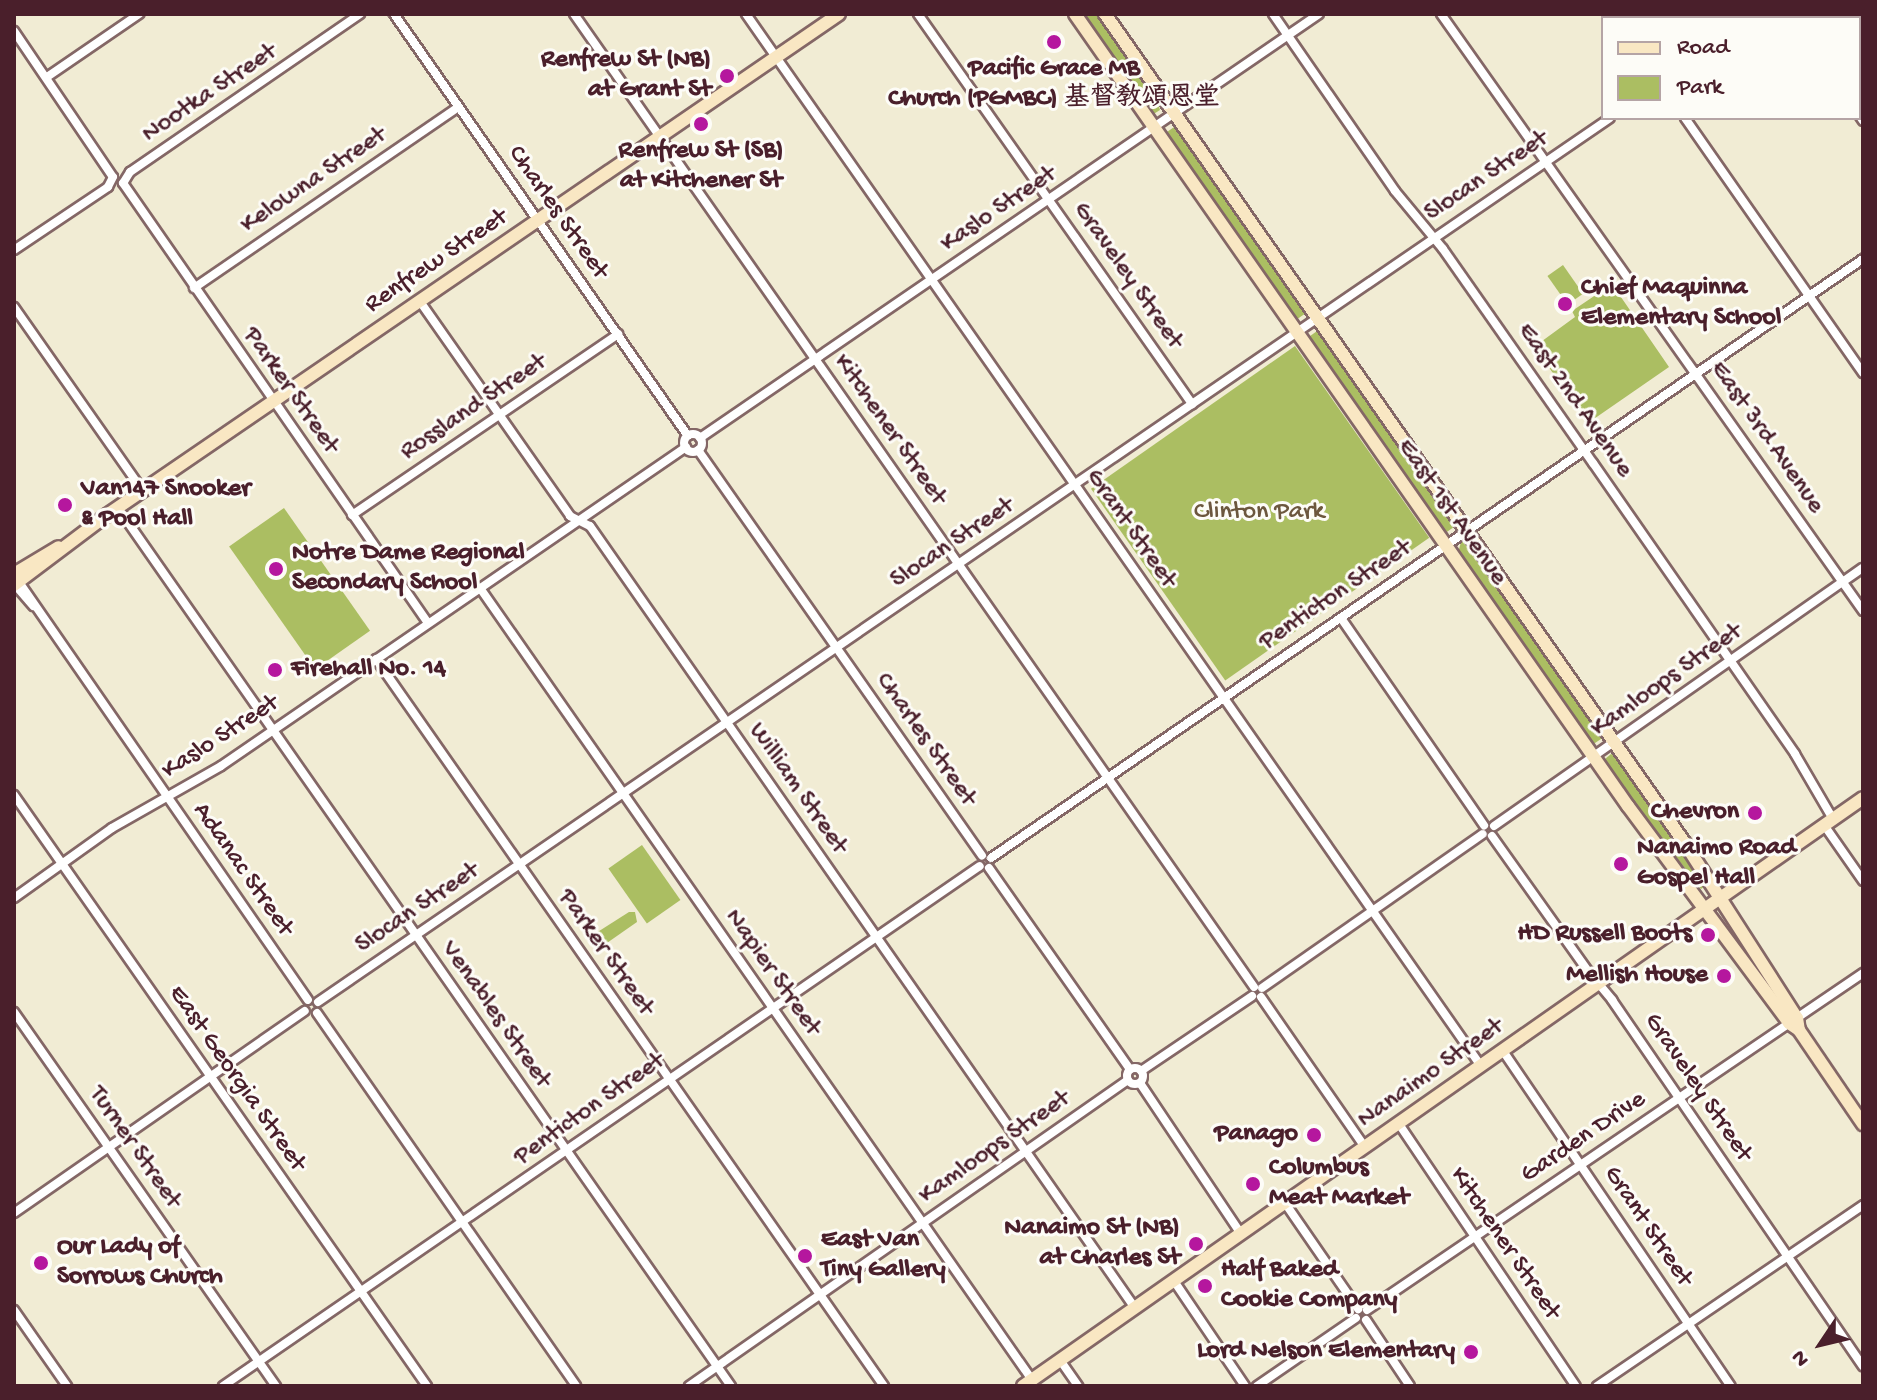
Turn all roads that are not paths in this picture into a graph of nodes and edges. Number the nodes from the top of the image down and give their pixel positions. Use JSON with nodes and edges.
{"nodes":[{"id":1,"x":139,"y":14,"type":"edge"},
{"id":2,"x":360,"y":14,"type":"edge"},
{"id":3,"x":394,"y":14,"type":"edge"},
{"id":4,"x":574,"y":14,"type":"edge"},
{"id":5,"x":746,"y":14,"type":"edge"},
{"id":6,"x":918,"y":14,"type":"edge"},
{"id":7,"x":1075,"y":14,"type":"edge"},
{"id":8,"x":1105,"y":14,"type":"edge"},
{"id":9,"x":1273,"y":14,"type":"edge"},
{"id":10,"x":1319,"y":14,"type":"edge"},
{"id":11,"x":1441,"y":14,"type":"edge"},
{"id":12,"x":839,"y":15,"type":"edge"},
{"id":13,"x":14,"y":31,"type":"edge"},
{"id":14,"x":1288,"y":36,"type":"junction"},
{"id":15,"x":777,"y":58,"type":"junction"},
{"id":16,"x":47,"y":77,"type":"junction"},
{"id":17,"x":458,"y":107,"type":"junction"},
{"id":18,"x":1175,"y":112,"type":"junction"},
{"id":19,"x":1607,"y":120,"type":"edge"},
{"id":20,"x":1686,"y":120,"type":"edge"},
{"id":21,"x":1153,"y":126,"type":"junction"},
{"id":22,"x":661,"y":137,"type":"junction"},
{"id":23,"x":1546,"y":162,"type":"junction"},
{"id":24,"x":118,"y":180,"type":"junction"},
{"id":25,"x":1048,"y":200,"type":"junction"},
{"id":26,"x":537,"y":220,"type":"junction"},
{"id":27,"x":1434,"y":238,"type":"junction"},
{"id":28,"x":14,"y":250,"type":"edge"},
{"id":29,"x":1863,"y":259,"type":"edge"},
{"id":30,"x":932,"y":280,"type":"junction"},
{"id":31,"x":194,"y":288,"type":"junction"},
{"id":32,"x":1810,"y":297,"type":"junction"},
{"id":33,"x":419,"y":300,"type":"junction"},
{"id":34,"x":14,"y":307,"type":"edge"},
{"id":35,"x":1318,"y":317,"type":"junction"},
{"id":36,"x":1298,"y":332,"type":"junction"},
{"id":37,"x":618,"y":334,"type":"junction"},
{"id":38,"x":815,"y":360,"type":"junction"},
{"id":39,"x":1863,"y":373,"type":"edge"},
{"id":40,"x":1697,"y":374,"type":"junction"},
{"id":41,"x":273,"y":403,"type":"junction"},
{"id":42,"x":1192,"y":404,"type":"junction"},
{"id":43,"x":498,"y":416,"type":"junction"},
{"id":44,"x":688,"y":436,"type":"junction"},
{"id":45,"x":700,"y":438,"type":"junction"},
{"id":46,"x":686,"y":447,"type":"junction"},
{"id":47,"x":698,"y":450,"type":"junction"},
{"id":48,"x":1584,"y":450,"type":"junction"},
{"id":49,"x":1075,"y":485,"type":"junction"},
{"id":50,"x":143,"y":491,"type":"junction"},
{"id":51,"x":118,"y":508,"type":"junction"},
{"id":52,"x":352,"y":515,"type":"junction"},
{"id":53,"x":579,"y":520,"type":"junction"},
{"id":54,"x":1468,"y":531,"type":"junction"},
{"id":55,"x":1447,"y":545,"type":"junction"},
{"id":56,"x":958,"y":564,"type":"junction"},
{"id":57,"x":1863,"y":568,"type":"edge"},
{"id":58,"x":15,"y":582,"type":"edge"},
{"id":59,"x":1843,"y":582,"type":"junction"},
{"id":60,"x":480,"y":588,"type":"junction"},
{"id":61,"x":1863,"y":611,"type":"edge"},
{"id":62,"x":1341,"y":618,"type":"junction"},
{"id":63,"x":428,"y":623,"type":"junction"},
{"id":64,"x":836,"y":648,"type":"junction"},
{"id":65,"x":376,"y":659,"type":"junction"},
{"id":66,"x":1730,"y":660,"type":"junction"},
{"id":67,"x":1224,"y":697,"type":"junction"},
{"id":68,"x":726,"y":723,"type":"junction"},
{"id":69,"x":273,"y":730,"type":"junction"},
{"id":70,"x":1615,"y":742,"type":"junction"},
{"id":71,"x":1595,"y":757,"type":"junction"},
{"id":72,"x":1108,"y":778,"type":"junction"},
{"id":73,"x":623,"y":793,"type":"junction"},
{"id":74,"x":14,"y":795,"type":"edge"},
{"id":75,"x":166,"y":797,"type":"junction"},
{"id":76,"x":1863,"y":798,"type":"edge"},
{"id":77,"x":1829,"y":822,"type":"junction"},
{"id":78,"x":1488,"y":830,"type":"junction"},
{"id":79,"x":986,"y":862,"type":"junction"},
{"id":80,"x":62,"y":864,"type":"junction"},
{"id":81,"x":519,"y":865,"type":"junction"},
{"id":82,"x":1863,"y":881,"type":"edge"},
{"id":83,"x":14,"y":898,"type":"edge"},
{"id":84,"x":1720,"y":898,"type":"junction"},
{"id":85,"x":1705,"y":908,"type":"junction"},
{"id":86,"x":1372,"y":911,"type":"junction"},
{"id":87,"x":416,"y":935,"type":"junction"},
{"id":88,"x":876,"y":936,"type":"junction"},
{"id":89,"x":1863,"y":973,"type":"edge"},
{"id":90,"x":1599,"y":984,"type":"junction"},
{"id":91,"x":1257,"y":992,"type":"junction"},
{"id":92,"x":308,"y":1000,"type":"junction"},
{"id":93,"x":318,"y":1002,"type":"junction"},
{"id":94,"x":772,"y":1008,"type":"junction"},
{"id":95,"x":305,"y":1011,"type":"junction"},
{"id":96,"x":14,"y":1012,"type":"edge"},
{"id":97,"x":317,"y":1013,"type":"junction"},
{"id":98,"x":1795,"y":1024,"type":"junction"},
{"id":99,"x":1503,"y":1051,"type":"junction"},
{"id":100,"x":1481,"y":1066,"type":"junction"},
{"id":101,"x":1130,"y":1069,"type":"junction"},
{"id":102,"x":1141,"y":1071,"type":"junction"},
{"id":103,"x":211,"y":1077,"type":"junction"},
{"id":104,"x":669,"y":1079,"type":"junction"},
{"id":105,"x":1128,"y":1080,"type":"junction"},
{"id":106,"x":1140,"y":1083,"type":"junction"},
{"id":107,"x":1679,"y":1098,"type":"junction"},
{"id":108,"x":1399,"y":1124,"type":"junction"},
{"id":109,"x":1863,"y":1124,"type":"edge"},
{"id":110,"x":1365,"y":1147,"type":"junction"},
{"id":111,"x":110,"y":1148,"type":"junction"},
{"id":112,"x":566,"y":1151,"type":"junction"},
{"id":113,"x":1025,"y":1151,"type":"junction"},
{"id":114,"x":1581,"y":1165,"type":"junction"},
{"id":115,"x":1285,"y":1203,"type":"junction"},
{"id":116,"x":1863,"y":1205,"type":"edge"},
{"id":117,"x":14,"y":1213,"type":"edge"},
{"id":118,"x":462,"y":1222,"type":"junction"},
{"id":119,"x":922,"y":1223,"type":"junction"},
{"id":120,"x":1241,"y":1234,"type":"junction"},
{"id":121,"x":1475,"y":1237,"type":"junction"},
{"id":122,"x":1788,"y":1256,"type":"junction"},
{"id":123,"x":1174,"y":1281,"type":"junction"},
{"id":124,"x":360,"y":1291,"type":"junction"},
{"id":125,"x":819,"y":1294,"type":"junction"},
{"id":126,"x":1135,"y":1308,"type":"junction"},
{"id":127,"x":14,"y":1310,"type":"edge"},
{"id":128,"x":1362,"y":1314,"type":"junction"},
{"id":129,"x":1688,"y":1323,"type":"junction"},
{"id":130,"x":1060,"y":1360,"type":"junction"},
{"id":131,"x":258,"y":1361,"type":"junction"},
{"id":132,"x":717,"y":1366,"type":"junction"},
{"id":133,"x":1863,"y":1366,"type":"edge"},
{"id":134,"x":1028,"y":1383,"type":"edge"},
{"id":135,"x":67,"y":1386,"type":"edge"},
{"id":136,"x":223,"y":1386,"type":"edge"},
{"id":137,"x":276,"y":1386,"type":"edge"},
{"id":138,"x":427,"y":1386,"type":"edge"},
{"id":139,"x":576,"y":1386,"type":"edge"},
{"id":140,"x":689,"y":1386,"type":"edge"},
{"id":141,"x":731,"y":1386,"type":"edge"},
{"id":142,"x":884,"y":1386,"type":"edge"},
{"id":143,"x":1078,"y":1386,"type":"edge"},
{"id":144,"x":1245,"y":1386,"type":"edge"},
{"id":145,"x":1257,"y":1386,"type":"edge"},
{"id":146,"x":1410,"y":1386,"type":"edge"},
{"id":147,"x":1576,"y":1386,"type":"edge"},
{"id":148,"x":1597,"y":1386,"type":"edge"},
{"id":149,"x":1731,"y":1386,"type":"edge"}],
"edges":[{"from":1,"to":16,"type":"street"},
{"from":2,"to":24,"type":"street","name":"Nootka Street"},
{"from":3,"to":17,"type":"street","name":"Charles Street"},
{"from":4,"to":22,"type":"street","name":"Kitchener Street"},
{"from":5,"to":15,"type":"street","name":"Grant Street"},
{"from":6,"to":25,"type":"street","name":"Graveley Street"},
{"from":7,"to":21,"type":"main road","name":"East 1st Avenue"},
{"from":8,"to":18,"type":"main road","name":"East 1st Avenue"},
{"from":9,"to":14,"type":"street","name":"East 2nd Avenue"},
{"from":10,"to":14,"type":"street","name":"Kaslo Street"},
{"from":11,"to":23,"type":"street","name":"East 3rd Avenue"},
{"from":12,"to":15,"type":"main road","name":"Renfrew Street"},
{"from":13,"to":16,"type":"street","name":"Parker Street"},
{"from":14,"to":18,"type":"street","name":"Kaslo Street"},
{"from":14,"to":27,"type":"street","name":"East 2nd Avenue"},
{"from":15,"to":22,"type":"main road","name":"Renfrew Street"},
{"from":15,"to":30,"type":"street","name":"Grant Street"},
{"from":16,"to":24,"type":"street","name":"Parker Street"},
{"from":17,"to":26,"type":"street","name":"Charles Street"},
{"from":17,"to":31,"type":"street","name":"Kelowna Street"},
{"from":18,"to":21,"type":"street","name":"Kaslo Street"},
{"from":18,"to":35,"type":"main road","name":"East 1st Avenue"},
{"from":19,"to":23,"type":"street","name":"Slocan Street"},
{"from":20,"to":32,"type":"street"},
{"from":21,"to":25,"type":"street","name":"Kaslo Street"},
{"from":21,"to":36,"type":"main road","name":"East 1st Avenue"},
{"from":22,"to":26,"type":"main road","name":"Renfrew Street"},
{"from":22,"to":38,"type":"street","name":"Kitchener Street"},
{"from":23,"to":27,"type":"street","name":"Slocan Street"},
{"from":23,"to":40,"type":"street","name":"East 3rd Avenue"},
{"from":24,"to":28,"type":"street","name":"Nootka Street"},
{"from":24,"to":31,"type":"street","name":"Parker Street"},
{"from":25,"to":30,"type":"street","name":"Kaslo Street"},
{"from":25,"to":42,"type":"street","name":"Graveley Street"},
{"from":26,"to":33,"type":"main road","name":"Renfrew Street"},
{"from":26,"to":37,"type":"street","name":"Charles Street"},
{"from":27,"to":35,"type":"street","name":"Slocan Street"},
{"from":27,"to":48,"type":"street","name":"East 2nd Avenue"},
{"from":29,"to":32,"type":"street","name":"Penticton Street"},
{"from":30,"to":38,"type":"street","name":"Kaslo Street"},
{"from":30,"to":49,"type":"street","name":"Grant Street"},
{"from":31,"to":41,"type":"street","name":"Parker Street"},
{"from":32,"to":39,"type":"street"},
{"from":32,"to":40,"type":"street","name":"Penticton Street"},
{"from":33,"to":41,"type":"main road","name":"Renfrew Street"},
{"from":33,"to":43,"type":"street","name":"William Street"},
{"from":34,"to":50,"type":"street"},
{"from":35,"to":36,"type":"street","name":"Slocan Street"},
{"from":35,"to":54,"type":"main road","name":"East 1st Avenue"},
{"from":36,"to":42,"type":"street","name":"Slocan Street"},
{"from":36,"to":55,"type":"main road","name":"East 1st Avenue"},
{"from":37,"to":43,"type":"street","name":"Rossland Street"},
{"from":37,"to":44,"type":"street","name":"Charles Street"},
{"from":38,"to":45,"type":"street","name":"Kaslo Street"},
{"from":38,"to":56,"type":"street","name":"Kitchener Street"},
{"from":40,"to":48,"type":"street","name":"Penticton Street"},
{"from":40,"to":59,"type":"street","name":"East 3rd Avenue"},
{"from":41,"to":50,"type":"main road","name":"Renfrew Street"},
{"from":41,"to":52,"type":"street","name":"Parker Street"},
{"from":42,"to":49,"type":"street","name":"Slocan Street"},
{"from":43,"to":52,"type":"street","name":"Rossland Street"},
{"from":43,"to":53,"type":"street","name":"William Street"},
{"from":44,"to":45,"type":"street"},
{"from":44,"to":46,"type":"street"},
{"from":45,"to":47,"type":"street"},
{"from":46,"to":47,"type":"street"},
{"from":46,"to":53,"type":"street","name":"Kaslo Street"},
{"from":47,"to":64,"type":"street","name":"Charles Street"},
{"from":48,"to":54,"type":"street","name":"Penticton Street"},
{"from":48,"to":66,"type":"street","name":"East 2nd Avenue"},
{"from":49,"to":56,"type":"street","name":"Slocan Street"},
{"from":49,"to":67,"type":"street","name":"Grant Street"},
{"from":50,"to":51,"type":"main road","name":"Renfrew Street"},
{"from":51,"to":58,"type":"main road","name":"Renfrew Street"},
{"from":51,"to":69,"type":"street","name":"Venables Street"},
{"from":52,"to":63,"type":"street","name":"Parker Street"},
{"from":53,"to":60,"type":"street","name":"Kaslo Street"},
{"from":53,"to":68,"type":"street","name":"William Street"},
{"from":54,"to":55,"type":"street","name":"Penticton Street"},
{"from":54,"to":70,"type":"main road","name":"East 1st Avenue"},
{"from":55,"to":62,"type":"street","name":"Penticton Street"},
{"from":55,"to":71,"type":"main road","name":"East 1st Avenue"},
{"from":56,"to":64,"type":"street","name":"Slocan Street"},
{"from":56,"to":72,"type":"street","name":"Kitchener Street"},
{"from":57,"to":59,"type":"street","name":"Kamloops Street"},
{"from":58,"to":75,"type":"street","name":"Adanac Street"},
{"from":59,"to":61,"type":"street","name":"East 3rd Avenue"},
{"from":59,"to":66,"type":"street","name":"Kamloops Street"},
{"from":60,"to":63,"type":"street","name":"Kaslo Street"},
{"from":60,"to":73,"type":"street","name":"Napier Street"},
{"from":62,"to":67,"type":"street","name":"Penticton Street"},
{"from":62,"to":78,"type":"street","name":"Graveley Street"},
{"from":63,"to":65,"type":"street","name":"Kaslo Street"},
{"from":64,"to":68,"type":"street","name":"Slocan Street"},
{"from":64,"to":79,"type":"street","name":"Charles Street"},
{"from":65,"to":69,"type":"street","name":"Kaslo Street"},
{"from":65,"to":81,"type":"street","name":"Parker Street"},
{"from":66,"to":70,"type":"street","name":"Kamloops Street"},
{"from":66,"to":77,"type":"street","name":"East 2nd Avenue"},
{"from":67,"to":72,"type":"street","name":"Penticton Street"},
{"from":67,"to":86,"type":"street","name":"Grant Street"},
{"from":68,"to":73,"type":"street","name":"Slocan Street"},
{"from":68,"to":88,"type":"street","name":"William Street"},
{"from":69,"to":75,"type":"street","name":"Kaslo Street"},
{"from":69,"to":87,"type":"street","name":"Venables Street"},
{"from":70,"to":71,"type":"street","name":"Kamloops Street"},
{"from":70,"to":84,"type":"main road","name":"East 1st Avenue"},
{"from":71,"to":78,"type":"street","name":"Kamloops Street"},
{"from":71,"to":85,"type":"main road","name":"East 1st Avenue"},
{"from":72,"to":79,"type":"street","name":"Penticton Street"},
{"from":72,"to":91,"type":"street","name":"Kitchener Street"},
{"from":73,"to":81,"type":"street","name":"Slocan Street"},
{"from":73,"to":94,"type":"street","name":"Napier Street"},
{"from":74,"to":80,"type":"street","name":"East Georgia Street"},
{"from":75,"to":80,"type":"street","name":"Kaslo Street"},
{"from":75,"to":92,"type":"street","name":"Adanac Street"},
{"from":76,"to":77,"type":"main road","name":"Nanaimo Street"},
{"from":77,"to":82,"type":"street","name":"East 2nd Avenue"},
{"from":77,"to":84,"type":"main road","name":"Nanaimo Street"},
{"from":78,"to":86,"type":"street","name":"Kamloops Street"},
{"from":78,"to":90,"type":"street","name":"Graveley Street"},
{"from":79,"to":88,"type":"street","name":"Penticton Street"},
{"from":79,"to":101,"type":"street","name":"Charles Street"},
{"from":80,"to":83,"type":"street","name":"Kaslo Street"},
{"from":80,"to":103,"type":"street","name":"East Georgia Street"},
{"from":81,"to":87,"type":"street","name":"Slocan Street"},
{"from":81,"to":104,"type":"street","name":"Parker Street"},
{"from":84,"to":85,"type":"main road","name":"Nanaimo Street"},
{"from":84,"to":98,"type":"main road","name":"East 1st Avenue"},
{"from":85,"to":90,"type":"main road","name":"Nanaimo Street"},
{"from":85,"to":98,"type":"main road","name":"East 1st Avenue"},
{"from":86,"to":91,"type":"street","name":"Kamloops Street"},
{"from":86,"to":100,"type":"street","name":"Grant Street"},
{"from":87,"to":93,"type":"street","name":"Slocan Street"},
{"from":87,"to":112,"type":"street","name":"Venables Street"},
{"from":88,"to":94,"type":"street","name":"Penticton Street"},
{"from":88,"to":113,"type":"street","name":"William Street"},
{"from":89,"to":98,"type":"street","name":"Garden Drive"},
{"from":90,"to":99,"type":"main road","name":"Nanaimo Street"},
{"from":90,"to":107,"type":"street","name":"Graveley Street"},
{"from":91,"to":102,"type":"street","name":"Kamloops Street"},
{"from":91,"to":110,"type":"street","name":"Kitchener Street"},
{"from":92,"to":93,"type":"street"},
{"from":92,"to":95,"type":"street"},
{"from":93,"to":97,"type":"street"},
{"from":94,"to":104,"type":"street","name":"Penticton Street"},
{"from":94,"to":119,"type":"street","name":"Napier Street"},
{"from":95,"to":97,"type":"street"},
{"from":95,"to":103,"type":"street"},
{"from":96,"to":111,"type":"street","name":"Turner Street"},
{"from":97,"to":118,"type":"street"},
{"from":98,"to":107,"type":"street","name":"Garden Drive"},
{"from":98,"to":109,"type":"main road","name":"East 1st Avenue"},
{"from":99,"to":100,"type":"main road","name":"Nanaimo Street"},
{"from":99,"to":114,"type":"street","name":"Grant Street"},
{"from":100,"to":108,"type":"main road","name":"Nanaimo Street"},
{"from":101,"to":102,"type":"street"},
{"from":101,"to":105,"type":"street"},
{"from":102,"to":106,"type":"street"},
{"from":103,"to":111,"type":"street"},
{"from":103,"to":124,"type":"street","name":"East Georgia Street"},
{"from":104,"to":112,"type":"street","name":"Penticton Street"},
{"from":104,"to":125,"type":"street","name":"Parker Street"},
{"from":105,"to":106,"type":"street"},
{"from":105,"to":113,"type":"street","name":"Kamloops Street"},
{"from":106,"to":120,"type":"street"},
{"from":107,"to":114,"type":"street","name":"Garden Drive"},
{"from":107,"to":122,"type":"street","name":"Graveley Street"},
{"from":108,"to":110,"type":"main road","name":"Nanaimo Street"},
{"from":108,"to":121,"type":"street","name":"Kitchener Street"},
{"from":110,"to":115,"type":"main road","name":"Nanaimo Street"},
{"from":111,"to":117,"type":"street"},
{"from":111,"to":131,"type":"street","name":"Turner Street"},
{"from":112,"to":118,"type":"street","name":"Penticton Street"},
{"from":112,"to":132,"type":"street","name":"Venables Street"},
{"from":113,"to":119,"type":"street","name":"Kamloops Street"},
{"from":113,"to":126,"type":"street","name":"William Street"},
{"from":114,"to":121,"type":"street","name":"Garden Drive"},
{"from":114,"to":129,"type":"street","name":"Grant Street"},
{"from":115,"to":120,"type":"main road","name":"Nanaimo Street"},
{"from":115,"to":128,"type":"street"},
{"from":116,"to":122,"type":"street"},
{"from":118,"to":124,"type":"street","name":"Penticton Street"},
{"from":118,"to":139,"type":"street"},
{"from":119,"to":125,"type":"street","name":"Kamloops Street"},
{"from":119,"to":134,"type":"street","name":"Napier Street"},
{"from":120,"to":123,"type":"main road","name":"Nanaimo Street"},
{"from":121,"to":128,"type":"street","name":"Garden Drive"},
{"from":121,"to":147,"type":"street","name":"Kitchener Street"},
{"from":122,"to":129,"type":"street"},
{"from":122,"to":133,"type":"street","name":"Graveley Street"},
{"from":123,"to":126,"type":"main road","name":"Nanaimo Street"},
{"from":123,"to":144,"type":"street"},
{"from":124,"to":131,"type":"street","name":"Penticton Street"},
{"from":124,"to":138,"type":"street","name":"East Georgia Street"},
{"from":125,"to":132,"type":"street","name":"Kamloops Street"},
{"from":125,"to":142,"type":"street","name":"Parker Street"},
{"from":126,"to":130,"type":"main road","name":"Nanaimo Street"},
{"from":127,"to":135,"type":"street"},
{"from":128,"to":145,"type":"street","name":"Garden Drive"},
{"from":128,"to":146,"type":"street"},
{"from":129,"to":148,"type":"street"},
{"from":129,"to":149,"type":"street","name":"Grant Street"},
{"from":130,"to":134,"type":"main road","name":"Nanaimo Street"},
{"from":130,"to":143,"type":"street"},
{"from":131,"to":136,"type":"street","name":"Penticton Street"},
{"from":131,"to":137,"type":"street","name":"Turner Street"},
{"from":132,"to":140,"type":"street","name":"Kamloops Street"},
{"from":132,"to":141,"type":"street","name":"Venables Street"}]}
